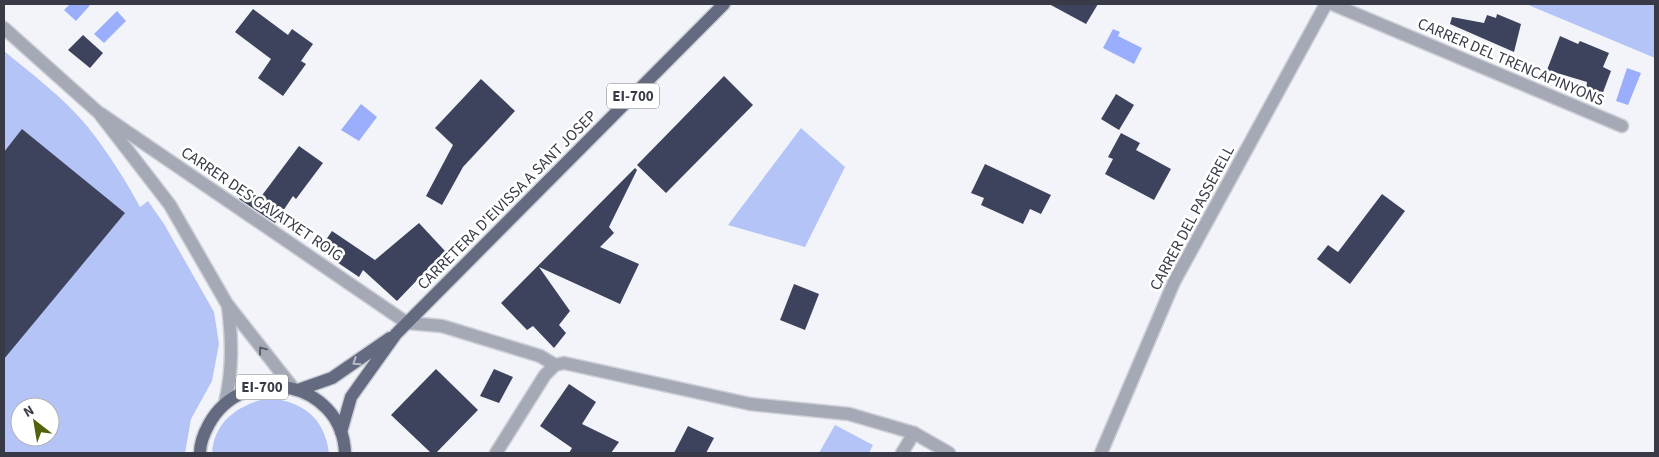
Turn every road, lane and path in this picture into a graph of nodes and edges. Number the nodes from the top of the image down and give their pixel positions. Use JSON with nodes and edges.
{"nodes":[{"id":1,"x":724,"y":4,"type":"edge"},
{"id":2,"x":1325,"y":4,"type":"edge"},
{"id":3,"x":4,"y":28,"type":"edge"},
{"id":4,"x":99,"y":113,"type":"junction"},
{"id":5,"x":1622,"y":126,"type":"dead end"},
{"id":6,"x":228,"y":304,"type":"junction"},
{"id":7,"x":407,"y":323,"type":"junction"},
{"id":8,"x":396,"y":334,"type":"junction"},
{"id":9,"x":555,"y":365,"type":"junction"},
{"id":10,"x":295,"y":389,"type":"junction"},
{"id":11,"x":225,"y":403,"type":"junction"},
{"id":12,"x":341,"y":432,"type":"junction"},
{"id":13,"x":914,"y":433,"type":"junction"},
{"id":14,"x":200,"y":453,"type":"edge"},
{"id":15,"x":345,"y":453,"type":"edge"},
{"id":16,"x":496,"y":453,"type":"edge"},
{"id":17,"x":902,"y":453,"type":"edge"},
{"id":18,"x":949,"y":453,"type":"edge"},
{"id":19,"x":1100,"y":453,"type":"edge"}],
"edges":[{"from":1,"to":7,"type":"main road","name":"CARRETERA D'EIVISSA A SANT JOSEP","number":"EI-700"},
{"from":2,"to":5,"type":"street","name":"CARRER DEL TRENCAPINYONS"},
{"from":2,"to":19,"type":"street","name":"CARRER DEL PASSERELL"},
{"from":3,"to":4,"type":"street","name":"CARRER DES GAVATXET ROIG"},
{"from":4,"to":6,"type":"street","name":"CARRER DES GAVATXET ROIG"},
{"from":4,"to":7,"type":"street","name":"CARRER DES GAVATXET ROIG"},
{"from":10,"to":6,"type":"street","name":"CARRER DES GAVATXET ROIG","one_way":true},
{"from":6,"to":11,"type":"street","name":"CARRER DES GAVATXET ROIG"},
{"from":7,"to":8,"type":"main road","name":"CARRETERA D'EIVISSA A SANT JOSEP","number":"EI-700"},
{"from":7,"to":9,"type":"street"},
{"from":8,"to":10,"type":"main road","name":"CARRETERA D'EIVISSA A SANT JOSEP","number":"EI-700","one_way":true},
{"from":8,"to":12,"type":"main road","name":"CARRETERA D'EIVISSA A SANT JOSEP","number":"EI-700"},
{"from":9,"to":13,"type":"street"},
{"from":9,"to":16,"type":"street"},
{"from":10,"to":11,"type":"main road","number":"EI-700"},
{"from":10,"to":12,"type":"main road","number":"EI-700"},
{"from":11,"to":14,"type":"main road","number":"EI-700"},
{"from":12,"to":15,"type":"main road","number":"EI-700"},
{"from":13,"to":17,"type":"street"},
{"from":13,"to":18,"type":"street"}]}
